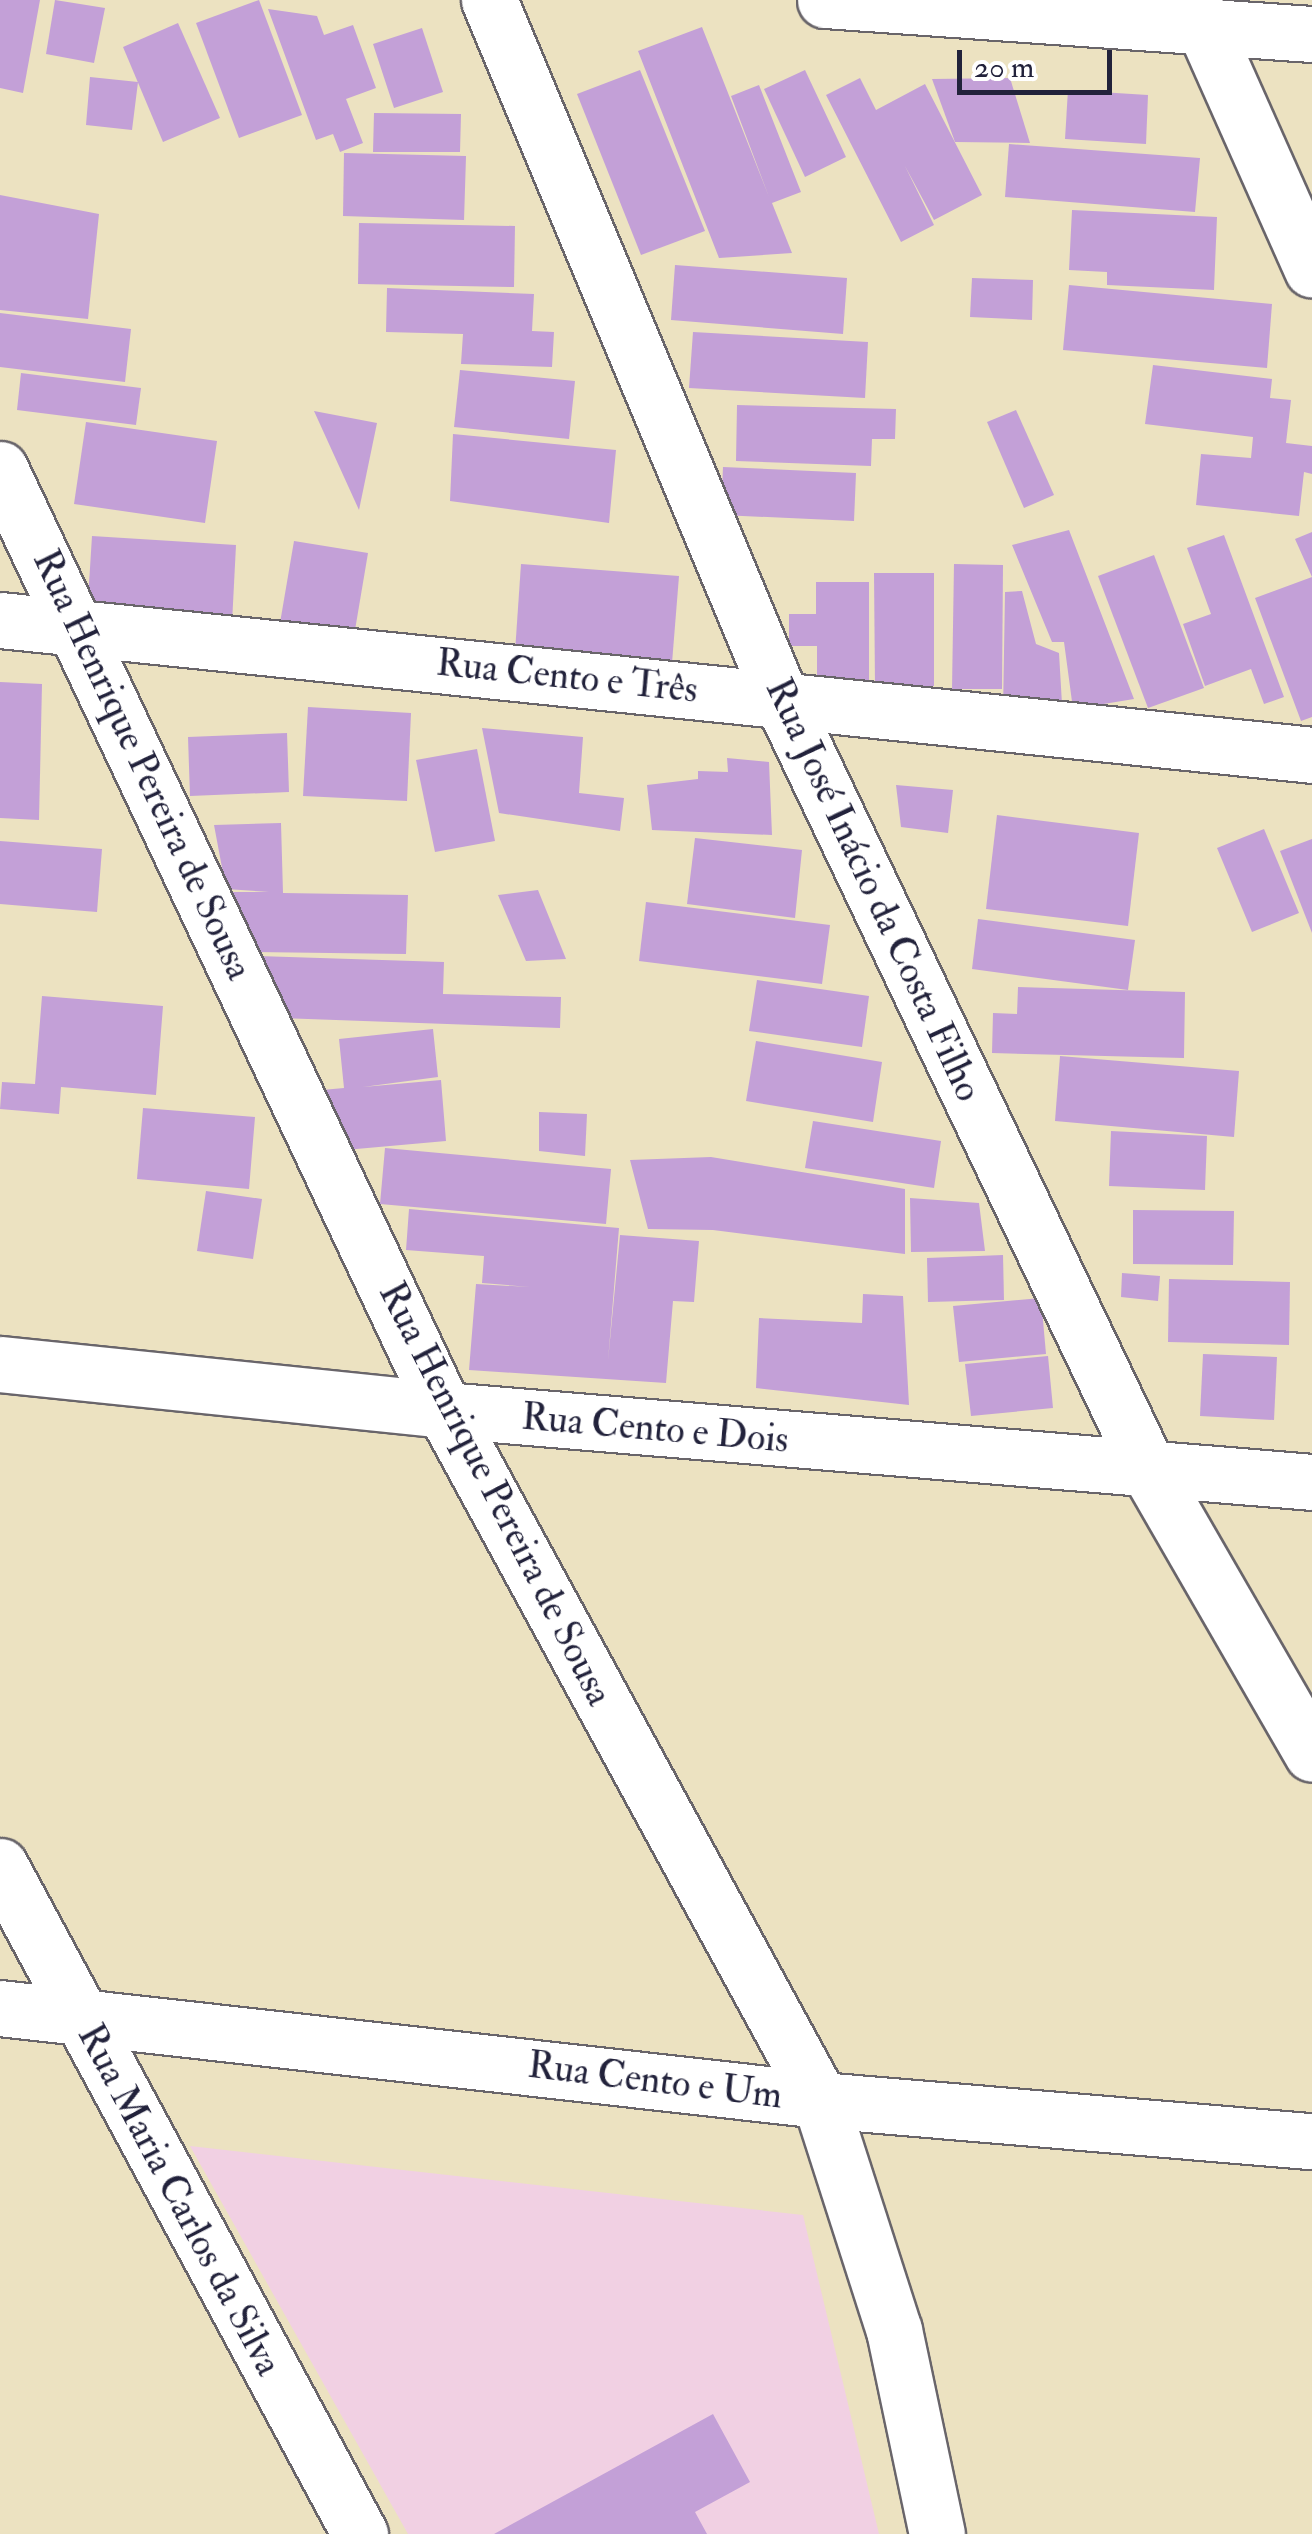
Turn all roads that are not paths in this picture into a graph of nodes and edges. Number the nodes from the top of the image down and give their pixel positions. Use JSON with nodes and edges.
{"nodes":[{"id":1,"x":489,"y":0,"type":"edge"},
{"id":2,"x":825,"y":0,"type":"edge"},
{"id":3,"x":1198,"y":13,"type":"edge"},
{"id":4,"x":1312,"y":34,"type":"edge"},
{"id":5,"x":1312,"y":270,"type":"edge"},
{"id":6,"x":0,"y":469,"type":"edge"},
{"id":7,"x":0,"y":620,"type":"edge"},
{"id":8,"x":78,"y":624,"type":"junction"},
{"id":9,"x":782,"y":701,"type":"junction"},
{"id":10,"x":1312,"y":755,"type":"edge"},
{"id":11,"x":0,"y":1364,"type":"edge"},
{"id":12,"x":444,"y":1410,"type":"junction"},
{"id":13,"x":1150,"y":1473,"type":"junction"},
{"id":14,"x":1312,"y":1482,"type":"edge"},
{"id":15,"x":1312,"y":1754,"type":"edge"},
{"id":16,"x":0,"y":1866,"type":"edge"},
{"id":17,"x":0,"y":2008,"type":"edge"},
{"id":18,"x":78,"y":2012,"type":"junction"},
{"id":19,"x":820,"y":2100,"type":"junction"},
{"id":20,"x":1312,"y":2141,"type":"edge"},
{"id":21,"x":360,"y":2534,"type":"edge"},
{"id":22,"x":937,"y":2534,"type":"edge"}],
"edges":[{"from":1,"to":9,"type":"street","name":"Rua José Inácio da Costa Filho"},
{"from":2,"to":3,"type":"street"},
{"from":3,"to":4,"type":"street"},
{"from":3,"to":5,"type":"street"},
{"from":6,"to":8,"type":"street","name":"Rua Henrique Pereira de Sousa"},
{"from":7,"to":8,"type":"street","name":"Rua Cento e Três"},
{"from":8,"to":9,"type":"street","name":"Rua Cento e Três"},
{"from":8,"to":12,"type":"street","name":"Rua Henrique Pereira de Sousa"},
{"from":9,"to":10,"type":"street","name":"Rua Cento e Três"},
{"from":9,"to":13,"type":"street","name":"Rua José Inácio da Costa Filho"},
{"from":11,"to":12,"type":"street","name":"Rua Cento e Dois"},
{"from":12,"to":13,"type":"street","name":"Rua Cento e Dois"},
{"from":12,"to":19,"type":"street","name":"Rua Henrique Pereira de Sousa"},
{"from":13,"to":14,"type":"street","name":"Rua Cento e Dois"},
{"from":13,"to":15,"type":"street","name":"Rua José Inácio da Costa Filho"},
{"from":16,"to":18,"type":"street","name":"Rua Maria Carlos da Silva"},
{"from":17,"to":18,"type":"street","name":"Rua Cento e Um"},
{"from":18,"to":19,"type":"street","name":"Rua Cento e Um"},
{"from":18,"to":21,"type":"street","name":"Rua Maria Carlos da Silva"},
{"from":19,"to":20,"type":"street","name":"Rua Cento e Um"},
{"from":19,"to":22,"type":"street","name":"Rua Henrique Pereira de Sousa"}]}
